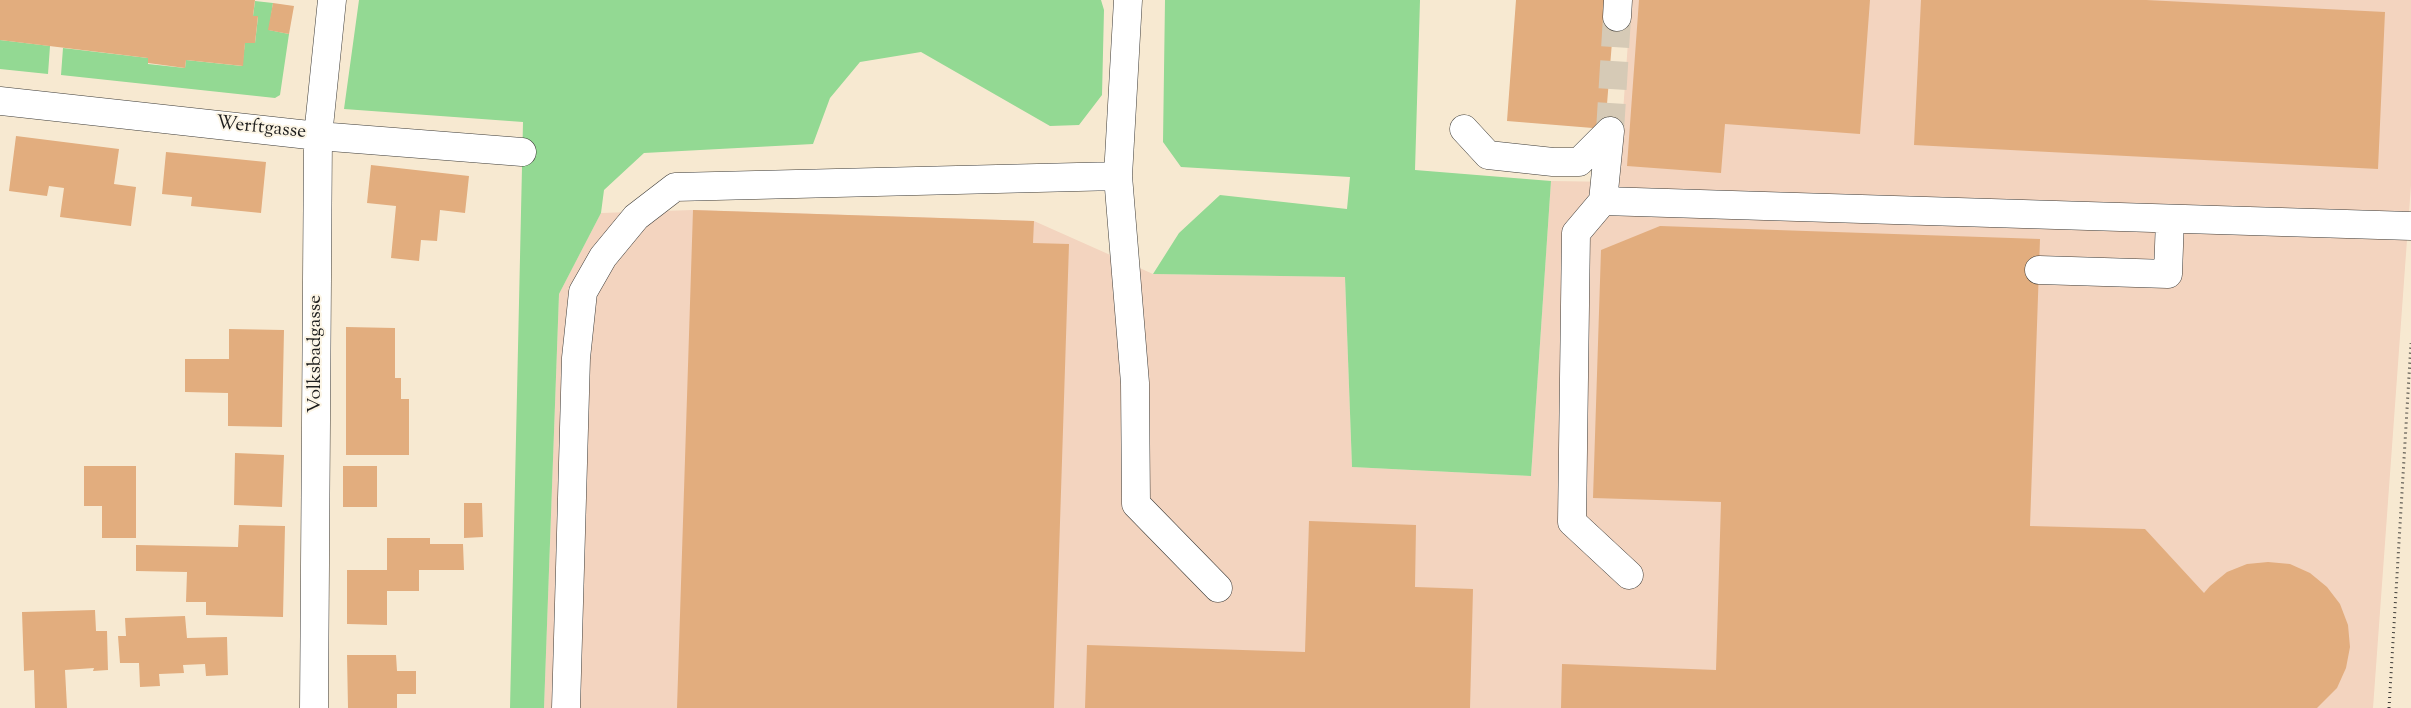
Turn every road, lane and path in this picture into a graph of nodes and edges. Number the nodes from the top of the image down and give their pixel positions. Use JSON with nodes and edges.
{"nodes":[{"id":1,"x":332,"y":0,"type":"edge"},
{"id":2,"x":1128,"y":0,"type":"edge"},
{"id":3,"x":0,"y":101,"type":"edge"},
{"id":4,"x":1464,"y":129,"type":"dead end"},
{"id":5,"x":318,"y":136,"type":"junction"},
{"id":6,"x":522,"y":152,"type":"dead end"},
{"id":7,"x":1118,"y":176,"type":"junction"},
{"id":8,"x":1603,"y":201,"type":"junction"},
{"id":9,"x":2170,"y":219,"type":"junction"},
{"id":10,"x":2411,"y":226,"type":"edge"},
{"id":11,"x":2039,"y":270,"type":"dead end"},
{"id":12,"x":2411,"y":343,"type":"edge"},
{"id":13,"x":1629,"y":575,"type":"dead end"},
{"id":14,"x":1218,"y":588,"type":"dead end"},
{"id":15,"x":314,"y":708,"type":"edge"},
{"id":16,"x":566,"y":708,"type":"edge"},
{"id":17,"x":2389,"y":708,"type":"edge"}],
"edges":[{"from":1,"to":5,"type":"street","name":"Volksbadgasse"},
{"from":2,"to":7,"type":"street"},
{"from":3,"to":5,"type":"street","name":"Werftgasse"},
{"from":4,"to":8,"type":"street"},
{"from":5,"to":6,"type":"street","name":"Werftgasse"},
{"from":5,"to":15,"type":"street","name":"Volksbadgasse"},
{"from":7,"to":14,"type":"street"},
{"from":7,"to":16,"type":"street"},
{"from":8,"to":9,"type":"street"},
{"from":8,"to":13,"type":"street"},
{"from":9,"to":10,"type":"street"},
{"from":9,"to":11,"type":"street"},
{"from":12,"to":17,"type":"path"}]}
